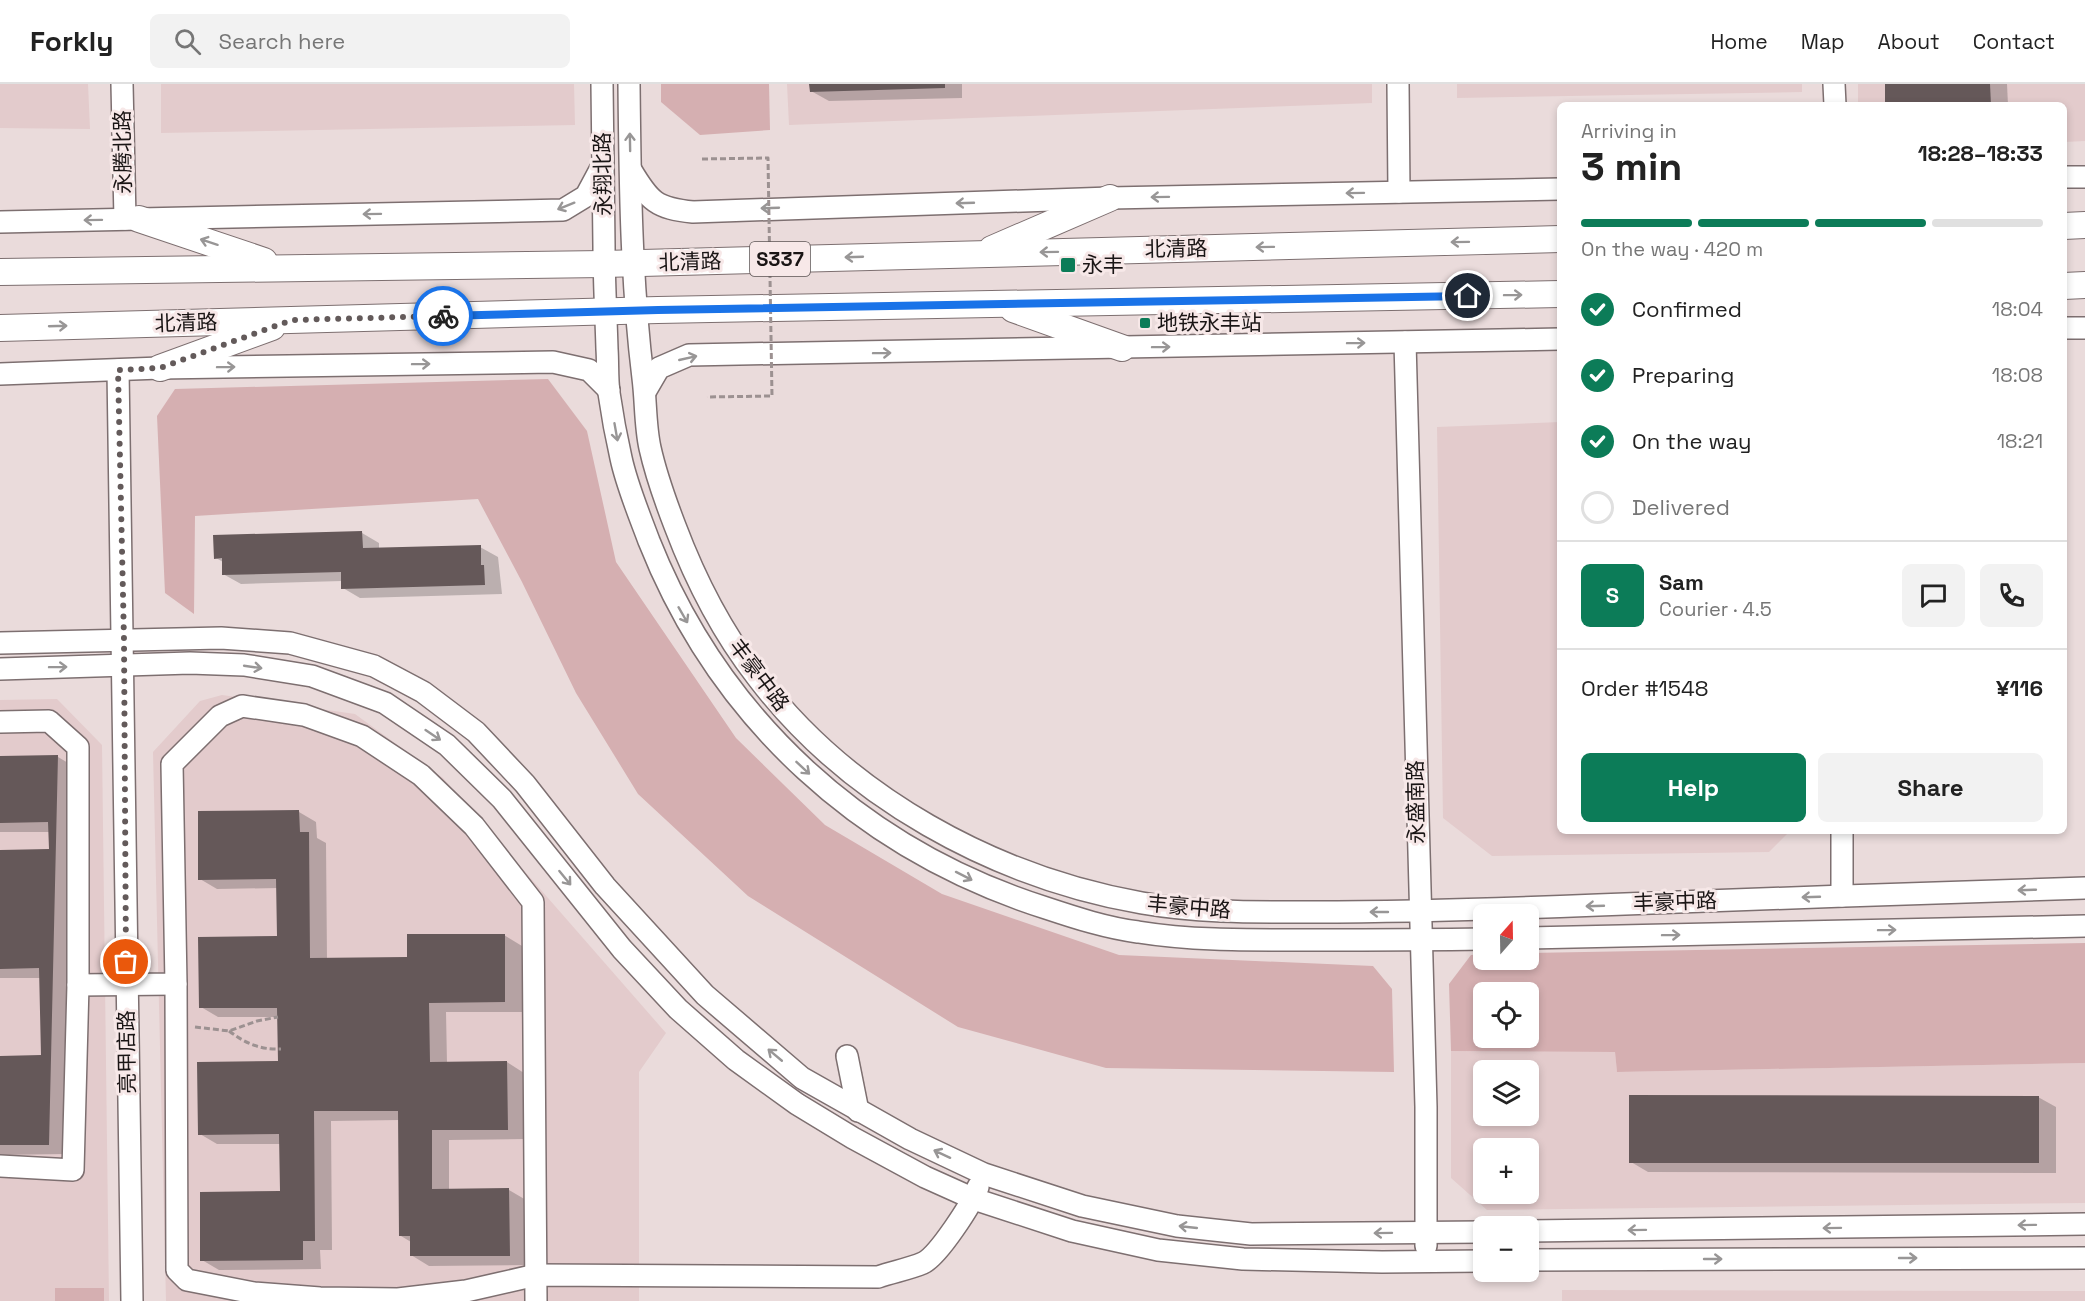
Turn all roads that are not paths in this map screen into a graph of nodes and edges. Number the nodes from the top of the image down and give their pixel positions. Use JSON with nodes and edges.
{"nodes":[{"id":1,"x":122,"y":84,"type":"edge"},
{"id":2,"x":602,"y":84,"type":"edge"},
{"id":3,"x":629,"y":84,"type":"edge"},
{"id":4,"x":1398,"y":84,"type":"edge"},
{"id":5,"x":1834,"y":84,"type":"edge"},
{"id":6,"x":1835,"y":102,"type":"edge"},
{"id":7,"x":603,"y":165,"type":"junction"},
{"id":8,"x":630,"y":168,"type":"junction"},
{"id":9,"x":2067,"y":177,"type":"edge"},
{"id":10,"x":2085,"y":177,"type":"edge"},
{"id":11,"x":1557,"y":189,"type":"edge"},
{"id":12,"x":1399,"y":192,"type":"junction"},
{"id":13,"x":1110,"y":198,"type":"junction"},
{"id":14,"x":132,"y":219,"type":"junction"},
{"id":15,"x":0,"y":222,"type":"edge"},
{"id":16,"x":2085,"y":225,"type":"edge"},
{"id":17,"x":2067,"y":226,"type":"edge"},
{"id":18,"x":1557,"y":239,"type":"edge"},
{"id":19,"x":980,"y":254,"type":"junction"},
{"id":20,"x":634,"y":263,"type":"junction"},
{"id":21,"x":604,"y":264,"type":"junction"},
{"id":22,"x":284,"y":268,"type":"junction"},
{"id":23,"x":0,"y":272,"type":"edge"},
{"id":24,"x":2085,"y":285,"type":"edge"},
{"id":25,"x":2067,"y":286,"type":"edge"},
{"id":26,"x":1557,"y":294,"type":"edge"},
{"id":27,"x":999,"y":304,"type":"junction"},
{"id":28,"x":635,"y":311,"type":"junction"},
{"id":29,"x":605,"y":312,"type":"junction"},
{"id":30,"x":292,"y":320,"type":"junction"},
{"id":31,"x":0,"y":328,"type":"edge"},
{"id":32,"x":2067,"y":328,"type":"edge"},
{"id":33,"x":2085,"y":328,"type":"edge"},
{"id":34,"x":1557,"y":339,"type":"edge"},
{"id":35,"x":1405,"y":342,"type":"junction"},
{"id":36,"x":1122,"y":348,"type":"junction"},
{"id":37,"x":160,"y":368,"type":"junction"},
{"id":38,"x":118,"y":370,"type":"junction"},
{"id":39,"x":0,"y":374,"type":"edge"},
{"id":40,"x":609,"y":390,"type":"junction"},
{"id":41,"x":645,"y":392,"type":"junction"},
{"id":42,"x":124,"y":640,"type":"junction"},
{"id":43,"x":0,"y":643,"type":"edge"},
{"id":44,"x":124,"y":665,"type":"junction"},
{"id":45,"x":0,"y":669,"type":"edge"},
{"id":46,"x":0,"y":722,"type":"edge"},
{"id":47,"x":1842,"y":834,"type":"edge"},
{"id":48,"x":2085,"y":888,"type":"edge"},
{"id":49,"x":1842,"y":896,"type":"junction"},
{"id":50,"x":1419,"y":912,"type":"junction"},
{"id":51,"x":2085,"y":926,"type":"edge"},
{"id":52,"x":1539,"y":938,"type":"edge"},
{"id":53,"x":1473,"y":939,"type":"edge"},
{"id":54,"x":1420,"y":940,"type":"junction"},
{"id":55,"x":176,"y":984,"type":"junction"},
{"id":56,"x":126,"y":985,"type":"junction"},
{"id":57,"x":78,"y":986,"type":"junction"},
{"id":58,"x":847,"y":1056,"type":"dead end"},
{"id":59,"x":858,"y":1111,"type":"junction"},
{"id":60,"x":0,"y":1166,"type":"edge"},
{"id":61,"x":984,"y":1174,"type":"junction"},
{"id":62,"x":974,"y":1199,"type":"junction"},
{"id":63,"x":2085,"y":1224,"type":"edge"},
{"id":64,"x":1539,"y":1231,"type":"edge"},
{"id":65,"x":1426,"y":1232,"type":"junction"},
{"id":66,"x":1473,"y":1232,"type":"edge"},
{"id":67,"x":2085,"y":1258,"type":"edge"},
{"id":68,"x":1539,"y":1260,"type":"edge"},
{"id":69,"x":1426,"y":1261,"type":"junction"},
{"id":70,"x":1473,"y":1261,"type":"edge"},
{"id":71,"x":536,"y":1275,"type":"junction"},
{"id":72,"x":132,"y":1301,"type":"edge"},
{"id":73,"x":536,"y":1301,"type":"edge"}],
"edges":[{"from":1,"to":14,"type":"street","name":"永腾北路"},
{"from":2,"to":7,"type":"street","name":"永翔北路"},
{"from":8,"to":3,"type":"street","name":"永翔北路","one_way":true},
{"from":4,"to":12,"type":"street"},
{"from":5,"to":6,"type":"street"},
{"from":7,"to":14,"type":"street","one_way":true},
{"from":7,"to":21,"type":"street","name":"永翔北路"},
{"from":13,"to":8,"type":"street","one_way":true},
{"from":8,"to":20,"type":"street","name":"永翔北路"},
{"from":9,"to":10,"type":"street"},
{"from":11,"to":12,"type":"street"},
{"from":12,"to":13,"type":"street","one_way":true},
{"from":13,"to":19,"type":"main road"},
{"from":14,"to":15,"type":"street","one_way":true},
{"from":22,"to":14,"type":"main road","one_way":true},
{"from":16,"to":17,"type":"main road"},
{"from":18,"to":19,"type":"main road","name":"北清路","number":"S337","one_way":true},
{"from":19,"to":20,"type":"main road","name":"北清路","number":"S337","one_way":true},
{"from":20,"to":21,"type":"main road","name":"北清路","number":"S337"},
{"from":20,"to":28,"type":"street","name":"永翔北路"},
{"from":21,"to":22,"type":"main road","name":"北清路","number":"S337"},
{"from":21,"to":29,"type":"street","name":"永翔北路"},
{"from":22,"to":23,"type":"main road","name":"北清路","number":"S337"},
{"from":24,"to":25,"type":"main road"},
{"from":27,"to":26,"type":"main road","name":"北清路","number":"S337","one_way":true},
{"from":27,"to":28,"type":"main road","name":"北清路","number":"S337"},
{"from":27,"to":36,"type":"main road"},
{"from":28,"to":29,"type":"main road","name":"北清路","number":"S337"},
{"from":28,"to":41,"type":"street","name":"丰豪中路"},
{"from":29,"to":30,"type":"main road","name":"北清路","number":"S337"},
{"from":29,"to":40,"type":"street","name":"丰豪中路"},
{"from":31,"to":30,"type":"main road","name":"北清路","number":"S337","one_way":true},
{"from":30,"to":37,"type":"main road"},
{"from":32,"to":33,"type":"street"},
{"from":34,"to":35,"type":"street"},
{"from":36,"to":35,"type":"street","one_way":true},
{"from":35,"to":50,"type":"street","name":"永盛南路"},
{"from":41,"to":36,"type":"street","one_way":true},
{"from":37,"to":38,"type":"street"},
{"from":37,"to":40,"type":"street","one_way":true},
{"from":38,"to":39,"type":"street"},
{"from":38,"to":42,"type":"street","name":"亮甲店路"},
{"from":40,"to":54,"type":"street","name":"丰豪中路","one_way":true},
{"from":50,"to":41,"type":"street","name":"丰豪中路","one_way":true},
{"from":42,"to":43,"type":"street"},
{"from":42,"to":44,"type":"street","name":"亮甲店路"},
{"from":59,"to":42,"type":"street","one_way":true},
{"from":45,"to":44,"type":"street","one_way":true},
{"from":44,"to":56,"type":"street","name":"亮甲店路"},
{"from":44,"to":62,"type":"street","one_way":true},
{"from":46,"to":57,"type":"street"},
{"from":47,"to":49,"type":"street"},
{"from":48,"to":49,"type":"street","name":"丰豪中路","one_way":true},
{"from":49,"to":50,"type":"street","name":"丰豪中路","one_way":true},
{"from":50,"to":54,"type":"street","name":"永盛南路"},
{"from":52,"to":51,"type":"street","name":"丰豪中路","one_way":true},
{"from":53,"to":54,"type":"street","name":"丰豪中路"},
{"from":54,"to":65,"type":"street","name":"永盛南路"},
{"from":55,"to":56,"type":"street"},
{"from":55,"to":71,"type":"street"},
{"from":55,"to":71,"type":"street"},
{"from":56,"to":57,"type":"street"},
{"from":56,"to":72,"type":"street","name":"亮甲店路"},
{"from":57,"to":60,"type":"street"},
{"from":58,"to":59,"type":"street"},
{"from":61,"to":59,"type":"street","one_way":true},
{"from":61,"to":62,"type":"street"},
{"from":65,"to":61,"type":"street","one_way":true},
{"from":62,"to":69,"type":"street"},
{"from":62,"to":71,"type":"street"},
{"from":63,"to":64,"type":"street","one_way":true},
{"from":65,"to":66,"type":"street"},
{"from":65,"to":69,"type":"street","name":"永盛南路"},
{"from":68,"to":67,"type":"street","one_way":true},
{"from":69,"to":70,"type":"street"},
{"from":71,"to":73,"type":"street"}]}
